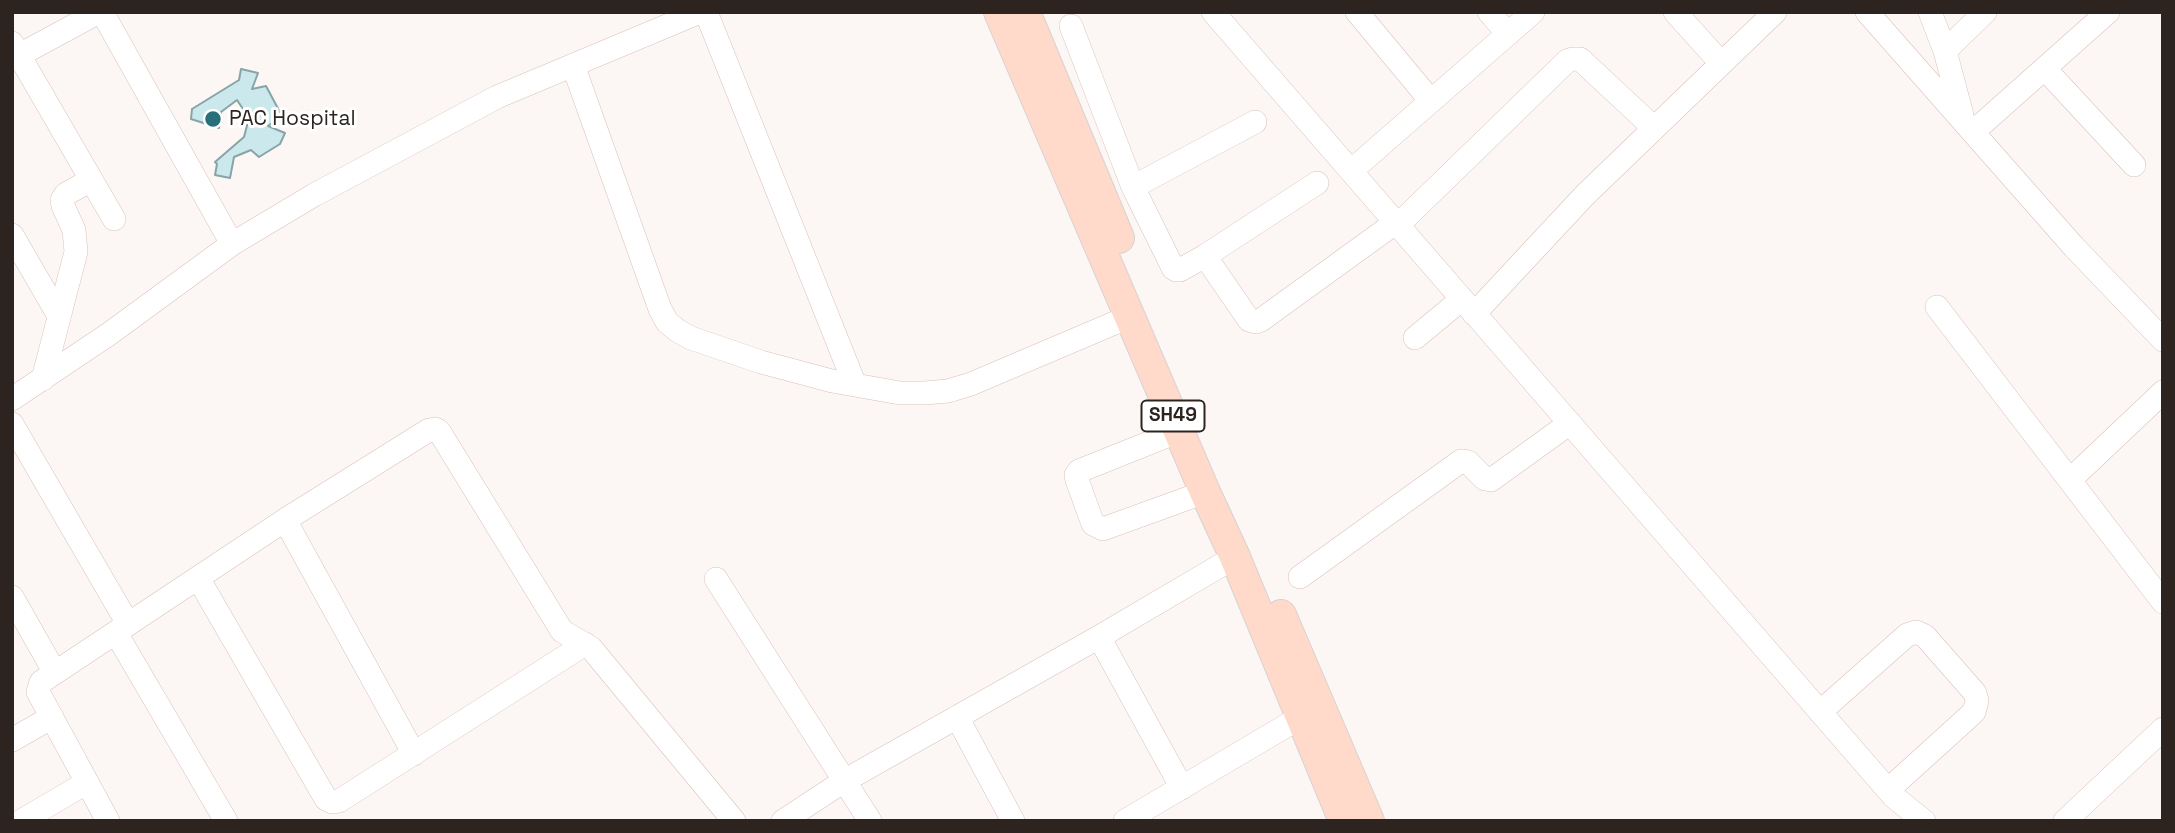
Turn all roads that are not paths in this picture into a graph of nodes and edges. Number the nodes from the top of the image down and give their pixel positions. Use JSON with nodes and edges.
{"nodes":[{"id":1,"x":101,"y":12,"type":"edge"},
{"id":2,"x":699,"y":12,"type":"edge"},
{"id":3,"x":706,"y":12,"type":"edge"},
{"id":4,"x":999,"y":12,"type":"edge"},
{"id":5,"x":1025,"y":12,"type":"edge"},
{"id":6,"x":1213,"y":12,"type":"edge"},
{"id":7,"x":1357,"y":12,"type":"edge"},
{"id":8,"x":1489,"y":12,"type":"edge"},
{"id":9,"x":1534,"y":12,"type":"edge"},
{"id":10,"x":1675,"y":12,"type":"edge"},
{"id":11,"x":1775,"y":12,"type":"edge"},
{"id":12,"x":1867,"y":12,"type":"edge"},
{"id":13,"x":1930,"y":12,"type":"edge"},
{"id":14,"x":1985,"y":12,"type":"edge"},
{"id":15,"x":2108,"y":12,"type":"edge"},
{"id":16,"x":1071,"y":26,"type":"dead end"},
{"id":17,"x":1508,"y":34,"type":"junction"},
{"id":18,"x":1945,"y":51,"type":"junction"},
{"id":19,"x":15,"y":52,"type":"edge"},
{"id":20,"x":1721,"y":63,"type":"junction"},
{"id":21,"x":573,"y":65,"type":"junction"},
{"id":22,"x":2045,"y":69,"type":"junction"},
{"id":23,"x":1431,"y":101,"type":"junction"},
{"id":24,"x":1100,"y":104,"type":"junction"},
{"id":25,"x":1070,"y":121,"type":"junction"},
{"id":26,"x":1255,"y":122,"type":"dead end"},
{"id":27,"x":1969,"y":127,"type":"junction"},
{"id":28,"x":1654,"y":128,"type":"junction"},
{"id":29,"x":2134,"y":165,"type":"dead end"},
{"id":30,"x":1351,"y":171,"type":"junction"},
{"id":31,"x":91,"y":180,"type":"junction"},
{"id":32,"x":1317,"y":183,"type":"dead end"},
{"id":33,"x":1133,"y":187,"type":"junction"},
{"id":34,"x":114,"y":219,"type":"dead end"},
{"id":35,"x":1396,"y":224,"type":"junction"},
{"id":36,"x":12,"y":235,"type":"edge"},
{"id":37,"x":232,"y":244,"type":"junction"},
{"id":38,"x":1205,"y":256,"type":"junction"},
{"id":39,"x":1468,"y":306,"type":"junction"},
{"id":40,"x":1937,"y":307,"type":"dead end"},
{"id":41,"x":59,"y":316,"type":"junction"},
{"id":42,"x":1131,"y":316,"type":"junction"},
{"id":43,"x":2159,"y":329,"type":"edge"},
{"id":44,"x":1415,"y":338,"type":"dead end"},
{"id":45,"x":43,"y":379,"type":"junction"},
{"id":46,"x":855,"y":385,"type":"junction"},
{"id":47,"x":2163,"y":392,"type":"edge"},
{"id":48,"x":12,"y":400,"type":"edge"},
{"id":49,"x":1570,"y":423,"type":"junction"},
{"id":50,"x":12,"y":424,"type":"edge"},
{"id":51,"x":1179,"y":431,"type":"junction"},
{"id":52,"x":2070,"y":480,"type":"junction"},
{"id":53,"x":1205,"y":492,"type":"junction"},
{"id":54,"x":285,"y":520,"type":"junction"},
{"id":55,"x":1236,"y":557,"type":"junction"},
{"id":56,"x":1300,"y":577,"type":"dead end"},
{"id":57,"x":198,"y":578,"type":"junction"},
{"id":58,"x":716,"y":579,"type":"dead end"},
{"id":59,"x":12,"y":597,"type":"edge"},
{"id":60,"x":2163,"y":602,"type":"edge"},
{"id":61,"x":120,"y":625,"type":"junction"},
{"id":62,"x":1099,"y":638,"type":"junction"},
{"id":63,"x":585,"y":644,"type":"junction"},
{"id":64,"x":50,"y":664,"type":"dead end"},
{"id":65,"x":1820,"y":712,"type":"junction"},
{"id":66,"x":52,"y":717,"type":"junction"},
{"id":67,"x":957,"y":717,"type":"junction"},
{"id":68,"x":1301,"y":718,"type":"junction"},
{"id":69,"x":2163,"y":729,"type":"edge"},
{"id":70,"x":12,"y":740,"type":"edge"},
{"id":71,"x":414,"y":754,"type":"junction"},
{"id":72,"x":844,"y":781,"type":"junction"},
{"id":73,"x":86,"y":783,"type":"junction"},
{"id":74,"x":1182,"y":788,"type":"junction"},
{"id":75,"x":1888,"y":790,"type":"junction"},
{"id":76,"x":334,"y":812,"type":"edge"},
{"id":77,"x":20,"y":821,"type":"edge"},
{"id":78,"x":108,"y":821,"type":"edge"},
{"id":79,"x":226,"y":821,"type":"edge"},
{"id":80,"x":734,"y":821,"type":"edge"},
{"id":81,"x":783,"y":821,"type":"edge"},
{"id":82,"x":870,"y":821,"type":"edge"},
{"id":83,"x":1013,"y":821,"type":"edge"},
{"id":84,"x":1125,"y":821,"type":"edge"},
{"id":85,"x":1345,"y":821,"type":"edge"},
{"id":86,"x":1369,"y":821,"type":"edge"},
{"id":87,"x":1924,"y":821,"type":"edge"},
{"id":88,"x":2066,"y":821,"type":"edge"}],
"edges":[{"from":1,"to":19,"type":"street"},
{"from":1,"to":37,"type":"street"},
{"from":2,"to":21,"type":"street"},
{"from":3,"to":46,"type":"street"},
{"from":4,"to":42,"type":"main road","number":"SH49"},
{"from":5,"to":25,"type":"main road","number":"SH49"},
{"from":6,"to":30,"type":"street"},
{"from":7,"to":23,"type":"street"},
{"from":8,"to":17,"type":"street"},
{"from":9,"to":17,"type":"street"},
{"from":10,"to":20,"type":"street"},
{"from":11,"to":20,"type":"street"},
{"from":12,"to":27,"type":"street"},
{"from":13,"to":18,"type":"street"},
{"from":14,"to":18,"type":"street"},
{"from":15,"to":22,"type":"street"},
{"from":16,"to":24,"type":"street"},
{"from":17,"to":23,"type":"street"},
{"from":18,"to":27,"type":"street"},
{"from":19,"to":31,"type":"street"},
{"from":20,"to":28,"type":"street"},
{"from":21,"to":37,"type":"street"},
{"from":21,"to":46,"type":"street"},
{"from":22,"to":27,"type":"street"},
{"from":22,"to":29,"type":"street"},
{"from":23,"to":30,"type":"street"},
{"from":24,"to":25,"type":"street"},
{"from":24,"to":33,"type":"street"},
{"from":25,"to":86,"type":"main road","number":"SH49"},
{"from":26,"to":33,"type":"street"},
{"from":27,"to":43,"type":"street"},
{"from":28,"to":35,"type":"street"},
{"from":28,"to":39,"type":"street"},
{"from":30,"to":35,"type":"street"},
{"from":31,"to":34,"type":"street"},
{"from":31,"to":41,"type":"street"},
{"from":32,"to":38,"type":"street"},
{"from":33,"to":38,"type":"street"},
{"from":35,"to":38,"type":"street"},
{"from":35,"to":39,"type":"street"},
{"from":36,"to":41,"type":"street"},
{"from":37,"to":45,"type":"street"},
{"from":39,"to":44,"type":"street"},
{"from":39,"to":49,"type":"street"},
{"from":40,"to":52,"type":"street"},
{"from":41,"to":45,"type":"street"},
{"from":42,"to":46,"type":"street"},
{"from":42,"to":51,"type":"main road","number":"SH49"},
{"from":45,"to":48,"type":"street"},
{"from":47,"to":52,"type":"street"},
{"from":49,"to":56,"type":"street"},
{"from":49,"to":65,"type":"street"},
{"from":50,"to":61,"type":"street"},
{"from":51,"to":53,"type":"main road","number":"SH49"},
{"from":51,"to":53,"type":"street"},
{"from":52,"to":60,"type":"street"},
{"from":53,"to":55,"type":"main road","number":"SH49"},
{"from":54,"to":57,"type":"street"},
{"from":54,"to":63,"type":"street"},
{"from":54,"to":71,"type":"street"},
{"from":55,"to":62,"type":"street"},
{"from":55,"to":68,"type":"main road","number":"SH49"},
{"from":57,"to":61,"type":"street"},
{"from":57,"to":76,"type":"street"},
{"from":58,"to":72,"type":"street"},
{"from":59,"to":64,"type":"street"},
{"from":61,"to":66,"type":"street"},
{"from":61,"to":79,"type":"street"},
{"from":62,"to":67,"type":"street"},
{"from":62,"to":74,"type":"street"},
{"from":63,"to":71,"type":"street"},
{"from":63,"to":80,"type":"street"},
{"from":65,"to":75,"type":"street"},
{"from":65,"to":75,"type":"street"},
{"from":66,"to":70,"type":"street"},
{"from":66,"to":73,"type":"street"},
{"from":67,"to":72,"type":"street"},
{"from":67,"to":83,"type":"street"},
{"from":68,"to":74,"type":"street"},
{"from":68,"to":85,"type":"main road","number":"SH49"},
{"from":69,"to":88,"type":"street"},
{"from":71,"to":76,"type":"street"},
{"from":72,"to":81,"type":"street"},
{"from":72,"to":82,"type":"street"},
{"from":73,"to":77,"type":"street"},
{"from":73,"to":78,"type":"street"},
{"from":74,"to":84,"type":"street"},
{"from":75,"to":87,"type":"street"}]}
